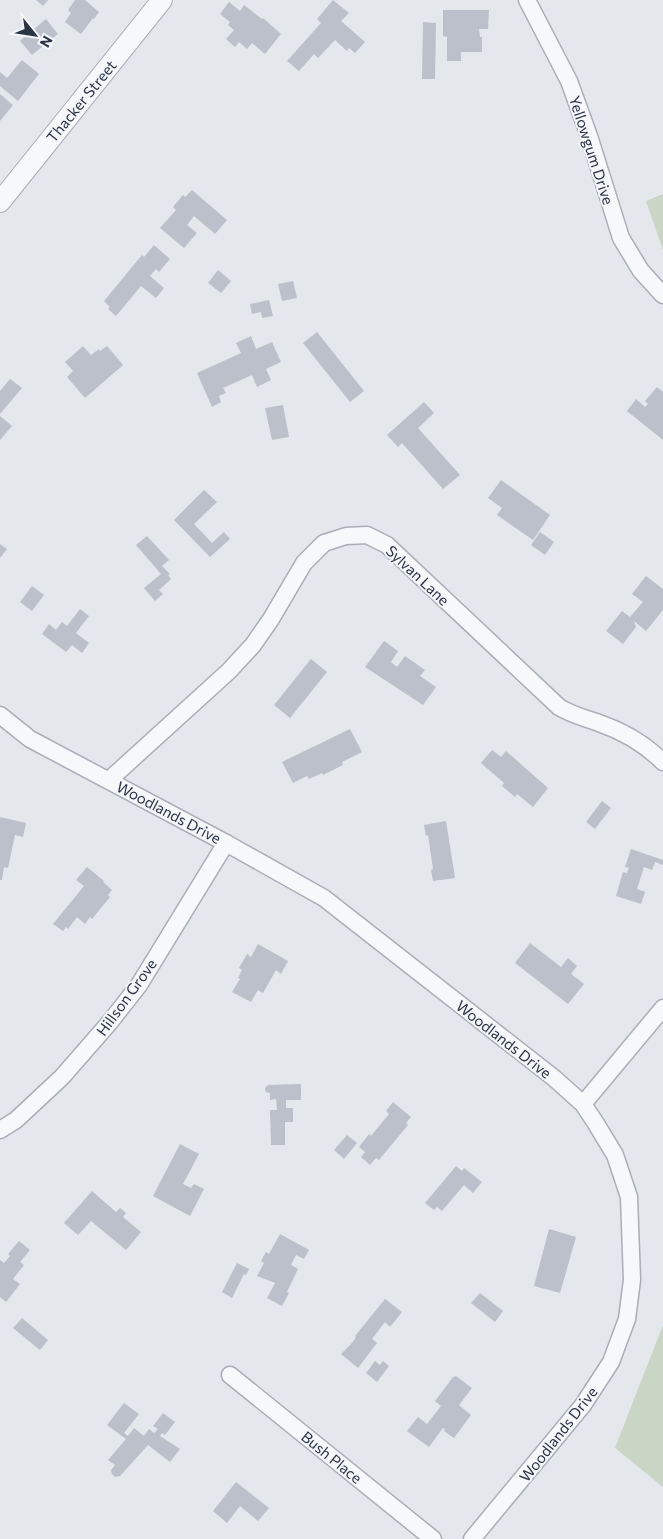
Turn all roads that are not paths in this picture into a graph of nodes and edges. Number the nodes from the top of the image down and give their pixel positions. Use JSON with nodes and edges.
{"nodes":[{"id":1,"x":162,"y":0,"type":"edge"},
{"id":2,"x":527,"y":0,"type":"edge"},
{"id":3,"x":0,"y":202,"type":"edge"},
{"id":4,"x":663,"y":295,"type":"edge"},
{"id":5,"x":0,"y":715,"type":"edge"},
{"id":6,"x":663,"y":762,"type":"edge"},
{"id":7,"x":109,"y":780,"type":"junction"},
{"id":8,"x":226,"y":843,"type":"junction"},
{"id":9,"x":663,"y":1008,"type":"edge"},
{"id":10,"x":583,"y":1104,"type":"junction"},
{"id":11,"x":0,"y":1130,"type":"edge"},
{"id":12,"x":230,"y":1375,"type":"dead end"},
{"id":13,"x":434,"y":1539,"type":"edge"},
{"id":14,"x":472,"y":1539,"type":"edge"}],
"edges":[{"from":1,"to":3,"type":"street","name":"Thacker Street"},
{"from":2,"to":4,"type":"street","name":"Yellowgum Drive"},
{"from":5,"to":7,"type":"street","name":"Woodlands Drive"},
{"from":6,"to":7,"type":"street","name":"Sylvan Lane"},
{"from":7,"to":8,"type":"street","name":"Woodlands Drive"},
{"from":8,"to":10,"type":"street","name":"Woodlands Drive"},
{"from":8,"to":11,"type":"street","name":"Hillson Grove"},
{"from":9,"to":10,"type":"street"},
{"from":10,"to":14,"type":"street","name":"Woodlands Drive"},
{"from":12,"to":13,"type":"street","name":"Bush Place"}]}
